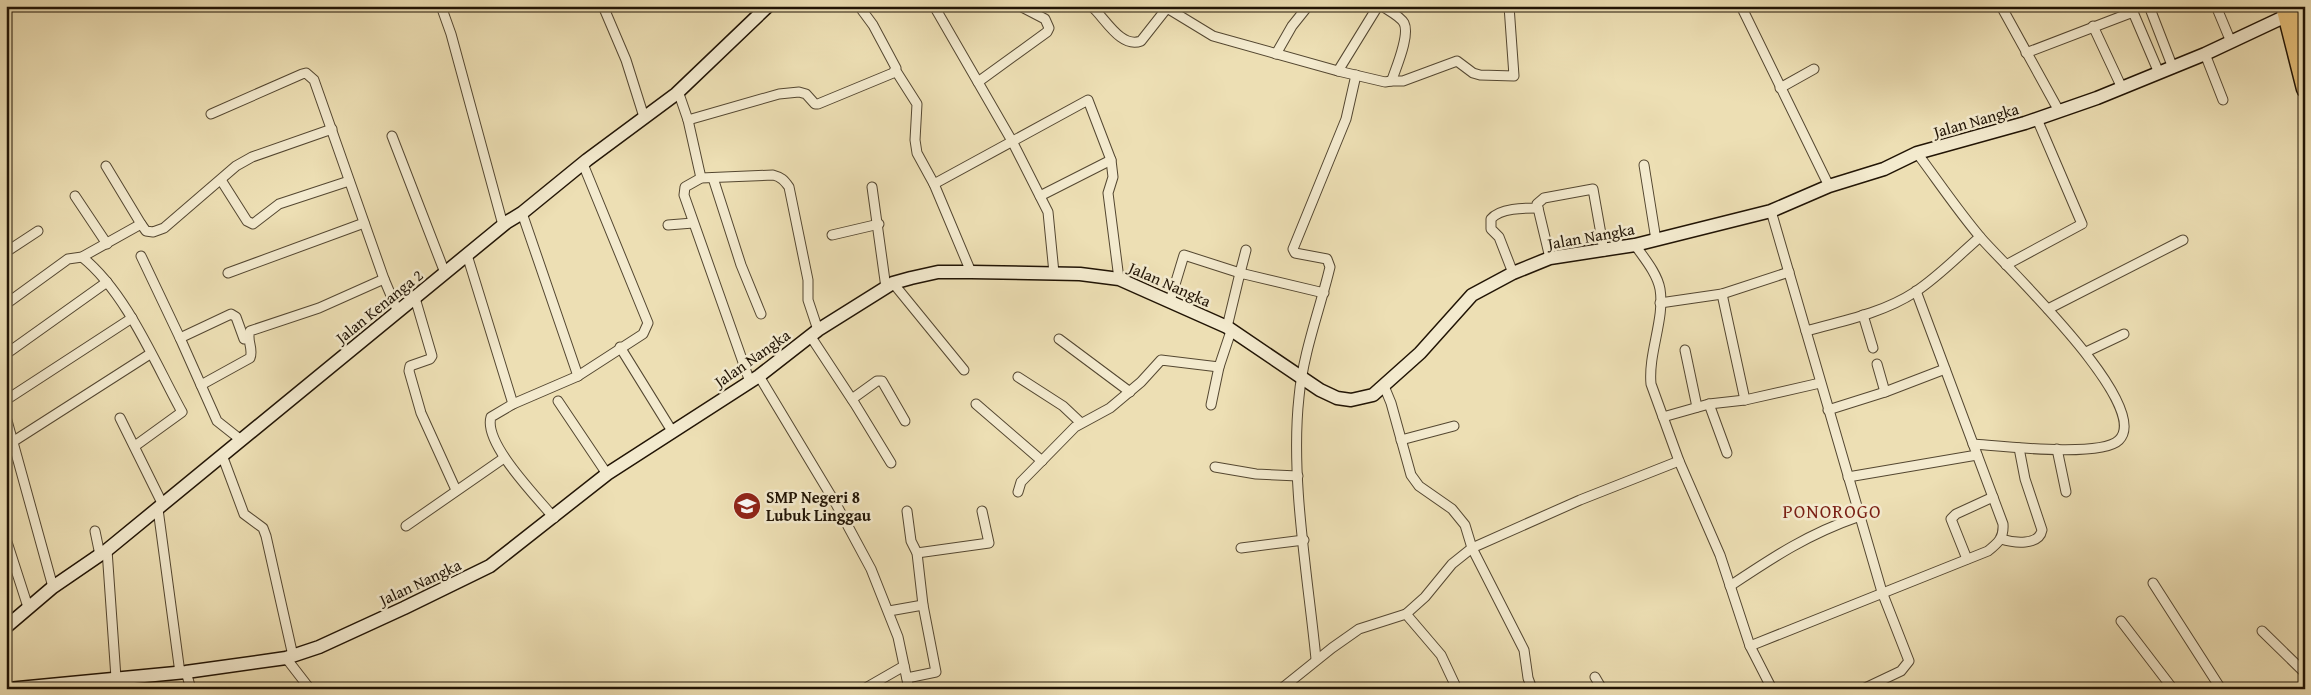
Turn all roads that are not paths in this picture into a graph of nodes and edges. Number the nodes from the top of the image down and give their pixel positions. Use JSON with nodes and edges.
{"nodes":[{"id":1,"x":441,"y":6,"type":"edge"},
{"id":2,"x":603,"y":6,"type":"edge"},
{"id":3,"x":768,"y":6,"type":"edge"},
{"id":4,"x":859,"y":6,"type":"edge"},
{"id":5,"x":1020,"y":6,"type":"edge"},
{"id":6,"x":1091,"y":6,"type":"edge"},
{"id":7,"x":1308,"y":6,"type":"edge"},
{"id":8,"x":1378,"y":6,"type":"edge"},
{"id":9,"x":1382,"y":6,"type":"edge"},
{"id":10,"x":1509,"y":6,"type":"edge"},
{"id":11,"x":1741,"y":6,"type":"edge"},
{"id":12,"x":2001,"y":6,"type":"edge"},
{"id":13,"x":2149,"y":6,"type":"edge"},
{"id":14,"x":2216,"y":6,"type":"edge"},
{"id":15,"x":1167,"y":7,"type":"edge"},
{"id":16,"x":938,"y":8,"type":"edge"},
{"id":17,"x":2294,"y":9,"type":"edge"},
{"id":18,"x":2093,"y":26,"type":"junction"},
{"id":19,"x":2305,"y":34,"type":"edge"},
{"id":20,"x":2231,"y":42,"type":"junction"},
{"id":21,"x":2026,"y":52,"type":"junction"},
{"id":22,"x":1276,"y":54,"type":"junction"},
{"id":23,"x":2205,"y":54,"type":"junction"},
{"id":24,"x":2173,"y":68,"type":"junction"},
{"id":25,"x":1814,"y":69,"type":"dead end"},
{"id":26,"x":896,"y":70,"type":"junction"},
{"id":27,"x":1338,"y":71,"type":"junction"},
{"id":28,"x":2159,"y":73,"type":"junction"},
{"id":29,"x":1356,"y":75,"type":"junction"},
{"id":30,"x":1391,"y":81,"type":"junction"},
{"id":31,"x":978,"y":82,"type":"junction"},
{"id":32,"x":1780,"y":88,"type":"junction"},
{"id":33,"x":2122,"y":88,"type":"junction"},
{"id":34,"x":2305,"y":89,"type":"edge"},
{"id":35,"x":678,"y":91,"type":"junction"},
{"id":36,"x":2223,"y":100,"type":"dead end"},
{"id":37,"x":2059,"y":111,"type":"junction"},
{"id":38,"x":211,"y":114,"type":"dead end"},
{"id":39,"x":644,"y":117,"type":"junction"},
{"id":40,"x":2037,"y":119,"type":"junction"},
{"id":41,"x":688,"y":120,"type":"junction"},
{"id":42,"x":332,"y":129,"type":"junction"},
{"id":43,"x":392,"y":136,"type":"dead end"},
{"id":44,"x":1012,"y":141,"type":"junction"},
{"id":45,"x":1917,"y":153,"type":"junction"},
{"id":46,"x":1111,"y":160,"type":"junction"},
{"id":47,"x":583,"y":164,"type":"junction"},
{"id":48,"x":1644,"y":165,"type":"dead end"},
{"id":49,"x":106,"y":166,"type":"dead end"},
{"id":50,"x":701,"y":178,"type":"junction"},
{"id":51,"x":713,"y":178,"type":"junction"},
{"id":52,"x":220,"y":180,"type":"junction"},
{"id":53,"x":349,"y":181,"type":"junction"},
{"id":54,"x":934,"y":184,"type":"junction"},
{"id":55,"x":1829,"y":186,"type":"junction"},
{"id":56,"x":872,"y":187,"type":"dead end"},
{"id":57,"x":75,"y":196,"type":"dead end"},
{"id":58,"x":1040,"y":196,"type":"junction"},
{"id":59,"x":1538,"y":208,"type":"junction"},
{"id":60,"x":1771,"y":211,"type":"junction"},
{"id":61,"x":522,"y":213,"type":"junction"},
{"id":62,"x":693,"y":222,"type":"junction"},
{"id":63,"x":364,"y":223,"type":"junction"},
{"id":64,"x":141,"y":224,"type":"junction"},
{"id":65,"x":879,"y":224,"type":"junction"},
{"id":66,"x":503,"y":225,"type":"junction"},
{"id":67,"x":668,"y":226,"type":"dead end"},
{"id":68,"x":38,"y":231,"type":"dead end"},
{"id":69,"x":832,"y":235,"type":"dead end"},
{"id":70,"x":1980,"y":237,"type":"junction"},
{"id":71,"x":1656,"y":240,"type":"junction"},
{"id":72,"x":2183,"y":240,"type":"dead end"},
{"id":73,"x":106,"y":244,"type":"junction"},
{"id":74,"x":1635,"y":245,"type":"junction"},
{"id":75,"x":1246,"y":250,"type":"dead end"},
{"id":76,"x":1604,"y":251,"type":"junction"},
{"id":77,"x":6,"y":252,"type":"edge"},
{"id":78,"x":467,"y":255,"type":"junction"},
{"id":79,"x":141,"y":256,"type":"dead end"},
{"id":80,"x":82,"y":257,"type":"junction"},
{"id":81,"x":1550,"y":258,"type":"junction"},
{"id":82,"x":2006,"y":265,"type":"junction"},
{"id":83,"x":971,"y":272,"type":"junction"},
{"id":84,"x":1789,"y":272,"type":"junction"},
{"id":85,"x":228,"y":273,"type":"dead end"},
{"id":86,"x":446,"y":273,"type":"junction"},
{"id":87,"x":1054,"y":273,"type":"junction"},
{"id":88,"x":1240,"y":273,"type":"junction"},
{"id":89,"x":1513,"y":273,"type":"junction"},
{"id":90,"x":384,"y":279,"type":"junction"},
{"id":91,"x":1119,"y":279,"type":"junction"},
{"id":92,"x":107,"y":282,"type":"junction"},
{"id":93,"x":890,"y":286,"type":"junction"},
{"id":94,"x":1916,"y":291,"type":"junction"},
{"id":95,"x":1324,"y":293,"type":"junction"},
{"id":96,"x":1722,"y":294,"type":"junction"},
{"id":97,"x":415,"y":298,"type":"junction"},
{"id":98,"x":1170,"y":301,"type":"junction"},
{"id":99,"x":1660,"y":303,"type":"junction"},
{"id":100,"x":6,"y":304,"type":"edge"},
{"id":101,"x":2048,"y":310,"type":"junction"},
{"id":102,"x":398,"y":312,"type":"junction"},
{"id":103,"x":761,"y":314,"type":"dead end"},
{"id":104,"x":1863,"y":315,"type":"junction"},
{"id":105,"x":132,"y":318,"type":"junction"},
{"id":106,"x":1229,"y":329,"type":"junction"},
{"id":107,"x":1806,"y":331,"type":"junction"},
{"id":108,"x":815,"y":333,"type":"junction"},
{"id":109,"x":2124,"y":334,"type":"dead end"},
{"id":110,"x":180,"y":338,"type":"junction"},
{"id":111,"x":244,"y":339,"type":"dead end"},
{"id":112,"x":1059,"y":339,"type":"dead end"},
{"id":113,"x":620,"y":347,"type":"junction"},
{"id":114,"x":1873,"y":348,"type":"dead end"},
{"id":115,"x":1685,"y":350,"type":"dead end"},
{"id":116,"x":2086,"y":352,"type":"junction"},
{"id":117,"x":6,"y":354,"type":"edge"},
{"id":118,"x":150,"y":354,"type":"junction"},
{"id":119,"x":1877,"y":364,"type":"dead end"},
{"id":120,"x":1219,"y":367,"type":"junction"},
{"id":121,"x":1945,"y":369,"type":"junction"},
{"id":122,"x":964,"y":370,"type":"dead end"},
{"id":123,"x":578,"y":376,"type":"junction"},
{"id":124,"x":1018,"y":376,"type":"dead end"},
{"id":125,"x":1301,"y":378,"type":"junction"},
{"id":126,"x":754,"y":379,"type":"junction"},
{"id":127,"x":1820,"y":383,"type":"junction"},
{"id":128,"x":201,"y":386,"type":"junction"},
{"id":129,"x":1384,"y":386,"type":"junction"},
{"id":130,"x":1130,"y":392,"type":"junction"},
{"id":131,"x":1885,"y":392,"type":"junction"},
{"id":132,"x":852,"y":399,"type":"junction"},
{"id":133,"x":6,"y":400,"type":"edge"},
{"id":134,"x":1745,"y":400,"type":"junction"},
{"id":135,"x":558,"y":401,"type":"dead end"},
{"id":136,"x":513,"y":404,"type":"junction"},
{"id":137,"x":976,"y":404,"type":"dead end"},
{"id":138,"x":1709,"y":404,"type":"junction"},
{"id":139,"x":1211,"y":406,"type":"dead end"},
{"id":140,"x":1697,"y":408,"type":"junction"},
{"id":141,"x":1828,"y":410,"type":"junction"},
{"id":142,"x":1663,"y":417,"type":"junction"},
{"id":143,"x":120,"y":418,"type":"dead end"},
{"id":144,"x":905,"y":420,"type":"dead end"},
{"id":145,"x":7,"y":421,"type":"edge"},
{"id":146,"x":1081,"y":423,"type":"junction"},
{"id":147,"x":1454,"y":426,"type":"dead end"},
{"id":148,"x":672,"y":432,"type":"junction"},
{"id":149,"x":241,"y":440,"type":"junction"},
{"id":150,"x":1402,"y":440,"type":"junction"},
{"id":151,"x":14,"y":441,"type":"junction"},
{"id":152,"x":1973,"y":444,"type":"junction"},
{"id":153,"x":135,"y":446,"type":"junction"},
{"id":154,"x":2019,"y":448,"type":"junction"},
{"id":155,"x":2057,"y":449,"type":"junction"},
{"id":156,"x":1727,"y":453,"type":"dead end"},
{"id":157,"x":222,"y":455,"type":"junction"},
{"id":158,"x":1977,"y":456,"type":"junction"},
{"id":159,"x":504,"y":458,"type":"junction"},
{"id":160,"x":1042,"y":461,"type":"junction"},
{"id":161,"x":1679,"y":462,"type":"junction"},
{"id":162,"x":890,"y":464,"type":"dead end"},
{"id":163,"x":1215,"y":466,"type":"dead end"},
{"id":164,"x":607,"y":474,"type":"junction"},
{"id":165,"x":1298,"y":476,"type":"junction"},
{"id":166,"x":1848,"y":477,"type":"junction"},
{"id":167,"x":456,"y":490,"type":"junction"},
{"id":168,"x":1018,"y":492,"type":"dead end"},
{"id":169,"x":2066,"y":492,"type":"dead end"},
{"id":170,"x":1993,"y":497,"type":"junction"},
{"id":171,"x":160,"y":507,"type":"junction"},
{"id":172,"x":907,"y":511,"type":"dead end"},
{"id":173,"x":982,"y":511,"type":"dead end"},
{"id":174,"x":1860,"y":516,"type":"junction"},
{"id":175,"x":554,"y":518,"type":"junction"},
{"id":176,"x":406,"y":526,"type":"dead end"},
{"id":177,"x":94,"y":532,"type":"dead end"},
{"id":178,"x":6,"y":539,"type":"edge"},
{"id":179,"x":2001,"y":539,"type":"junction"},
{"id":180,"x":1304,"y":540,"type":"junction"},
{"id":181,"x":1241,"y":548,"type":"dead end"},
{"id":182,"x":1472,"y":548,"type":"junction"},
{"id":183,"x":104,"y":553,"type":"junction"},
{"id":184,"x":917,"y":553,"type":"junction"},
{"id":185,"x":1967,"y":559,"type":"junction"},
{"id":186,"x":2153,"y":583,"type":"dead end"},
{"id":187,"x":1730,"y":586,"type":"junction"},
{"id":188,"x":53,"y":587,"type":"junction"},
{"id":189,"x":1882,"y":592,"type":"junction"},
{"id":190,"x":923,"y":605,"type":"junction"},
{"id":191,"x":28,"y":607,"type":"junction"},
{"id":192,"x":889,"y":611,"type":"junction"},
{"id":193,"x":1406,"y":614,"type":"junction"},
{"id":194,"x":2122,"y":622,"type":"dead end"},
{"id":195,"x":6,"y":627,"type":"edge"},
{"id":196,"x":2262,"y":631,"type":"dead end"},
{"id":197,"x":1750,"y":646,"type":"junction"},
{"id":198,"x":289,"y":657,"type":"junction"},
{"id":199,"x":1316,"y":659,"type":"junction"},
{"id":200,"x":904,"y":666,"type":"junction"},
{"id":201,"x":183,"y":673,"type":"junction"},
{"id":202,"x":2305,"y":673,"type":"edge"},
{"id":203,"x":1595,"y":677,"type":"dead end"},
{"id":204,"x":116,"y":678,"type":"junction"},
{"id":205,"x":907,"y":678,"type":"junction"},
{"id":206,"x":8,"y":689,"type":"edge"},
{"id":207,"x":191,"y":689,"type":"edge"},
{"id":208,"x":310,"y":689,"type":"edge"},
{"id":209,"x":864,"y":689,"type":"edge"},
{"id":210,"x":909,"y":689,"type":"edge"},
{"id":211,"x":1280,"y":689,"type":"edge"},
{"id":212,"x":1457,"y":689,"type":"edge"},
{"id":213,"x":1532,"y":689,"type":"edge"},
{"id":214,"x":1602,"y":689,"type":"edge"},
{"id":215,"x":1772,"y":689,"type":"edge"},
{"id":216,"x":1863,"y":689,"type":"edge"},
{"id":217,"x":2173,"y":689,"type":"edge"},
{"id":218,"x":2221,"y":689,"type":"edge"}],
"edges":[{"from":1,"to":66,"type":"street"},
{"from":2,"to":39,"type":"street"},
{"from":3,"to":35,"type":"street","name":"Jalan Kenanga 2"},
{"from":4,"to":26,"type":"street"},
{"from":5,"to":31,"type":"street"},
{"from":6,"to":15,"type":"street"},
{"from":7,"to":22,"type":"street"},
{"from":8,"to":27,"type":"street"},
{"from":9,"to":30,"type":"street"},
{"from":10,"to":30,"type":"street"},
{"from":11,"to":32,"type":"street"},
{"from":12,"to":21,"type":"street"},
{"from":13,"to":24,"type":"street"},
{"from":14,"to":20,"type":"street"},
{"from":15,"to":22,"type":"street"},
{"from":16,"to":31,"type":"street"},
{"from":17,"to":19,"type":"highway"},
{"from":17,"to":20,"type":"street","name":"Jalan Nangka"},
{"from":17,"to":34,"type":"highway"},
{"from":18,"to":21,"type":"street"},
{"from":18,"to":28,"type":"street"},
{"from":18,"to":33,"type":"street"},
{"from":20,"to":23,"type":"street","name":"Jalan Nangka"},
{"from":21,"to":37,"type":"street"},
{"from":22,"to":27,"type":"street"},
{"from":23,"to":24,"type":"street","name":"Jalan Nangka"},
{"from":23,"to":36,"type":"street"},
{"from":24,"to":28,"type":"street","name":"Jalan Nangka"},
{"from":25,"to":32,"type":"street"},
{"from":26,"to":41,"type":"street"},
{"from":26,"to":54,"type":"street"},
{"from":27,"to":29,"type":"street"},
{"from":28,"to":33,"type":"street","name":"Jalan Nangka"},
{"from":29,"to":30,"type":"street"},
{"from":29,"to":95,"type":"street"},
{"from":31,"to":44,"type":"street"},
{"from":32,"to":55,"type":"street"},
{"from":33,"to":37,"type":"street","name":"Jalan Nangka"},
{"from":35,"to":39,"type":"street","name":"Jalan Kenanga 2"},
{"from":35,"to":41,"type":"street"},
{"from":37,"to":40,"type":"street","name":"Jalan Nangka"},
{"from":38,"to":42,"type":"street"},
{"from":39,"to":47,"type":"street","name":"Jalan Kenanga 2"},
{"from":40,"to":45,"type":"street","name":"Jalan Nangka"},
{"from":40,"to":82,"type":"street"},
{"from":41,"to":50,"type":"street"},
{"from":42,"to":52,"type":"street"},
{"from":42,"to":53,"type":"street"},
{"from":43,"to":86,"type":"street"},
{"from":44,"to":46,"type":"street"},
{"from":44,"to":54,"type":"street"},
{"from":44,"to":58,"type":"street"},
{"from":45,"to":55,"type":"street","name":"Jalan Nangka"},
{"from":45,"to":70,"type":"street"},
{"from":46,"to":58,"type":"street"},
{"from":46,"to":91,"type":"street"},
{"from":47,"to":61,"type":"street","name":"Jalan Kenanga 2"},
{"from":47,"to":113,"type":"street"},
{"from":48,"to":71,"type":"street"},
{"from":49,"to":64,"type":"street"},
{"from":50,"to":51,"type":"street"},
{"from":50,"to":62,"type":"street"},
{"from":51,"to":103,"type":"street"},
{"from":51,"to":108,"type":"street"},
{"from":52,"to":53,"type":"street"},
{"from":52,"to":64,"type":"street"},
{"from":53,"to":63,"type":"street"},
{"from":54,"to":83,"type":"street"},
{"from":55,"to":60,"type":"street","name":"Jalan Nangka"},
{"from":56,"to":65,"type":"street"},
{"from":57,"to":73,"type":"street"},
{"from":58,"to":87,"type":"street"},
{"from":59,"to":76,"type":"street"},
{"from":59,"to":81,"type":"street"},
{"from":59,"to":89,"type":"street"},
{"from":60,"to":71,"type":"street","name":"Jalan Nangka"},
{"from":60,"to":84,"type":"street"},
{"from":61,"to":66,"type":"street","name":"Jalan Kenanga 2"},
{"from":61,"to":123,"type":"street"},
{"from":62,"to":67,"type":"street"},
{"from":62,"to":126,"type":"street"},
{"from":63,"to":85,"type":"street"},
{"from":63,"to":90,"type":"street"},
{"from":64,"to":73,"type":"street"},
{"from":65,"to":69,"type":"street"},
{"from":65,"to":93,"type":"street"},
{"from":66,"to":78,"type":"street","name":"Jalan Kenanga 2"},
{"from":68,"to":77,"type":"street"},
{"from":70,"to":82,"type":"street"},
{"from":70,"to":94,"type":"street"},
{"from":71,"to":74,"type":"street","name":"Jalan Nangka"},
{"from":72,"to":101,"type":"street"},
{"from":73,"to":80,"type":"street"},
{"from":74,"to":76,"type":"street","name":"Jalan Nangka"},
{"from":74,"to":99,"type":"street"},
{"from":75,"to":88,"type":"street"},
{"from":76,"to":81,"type":"street","name":"Jalan Nangka"},
{"from":78,"to":86,"type":"street","name":"Jalan Kenanga 2"},
{"from":78,"to":136,"type":"street"},
{"from":79,"to":110,"type":"street"},
{"from":80,"to":92,"type":"street"},
{"from":80,"to":100,"type":"street"},
{"from":81,"to":89,"type":"street","name":"Jalan Nangka"},
{"from":82,"to":101,"type":"street"},
{"from":83,"to":87,"type":"street","name":"Jalan Nangka"},
{"from":83,"to":93,"type":"street","name":"Jalan Nangka"},
{"from":84,"to":96,"type":"street"},
{"from":84,"to":107,"type":"street"},
{"from":86,"to":97,"type":"street","name":"Jalan Kenanga 2"},
{"from":87,"to":91,"type":"street","name":"Jalan Nangka"},
{"from":88,"to":95,"type":"street"},
{"from":88,"to":98,"type":"street"},
{"from":88,"to":106,"type":"street"},
{"from":89,"to":129,"type":"street","name":"Jalan Nangka"},
{"from":90,"to":102,"type":"street"},
{"from":90,"to":128,"type":"street"},
{"from":91,"to":98,"type":"street","name":"Jalan Nangka"},
{"from":92,"to":105,"type":"street"},
{"from":92,"to":117,"type":"street"},
{"from":93,"to":108,"type":"street","name":"Jalan Nangka"},
{"from":93,"to":122,"type":"street"},
{"from":94,"to":104,"type":"street"},
{"from":94,"to":121,"type":"street"},
{"from":95,"to":125,"type":"street"},
{"from":96,"to":99,"type":"street"},
{"from":96,"to":134,"type":"street"},
{"from":97,"to":102,"type":"street","name":"Jalan Kenanga 2"},
{"from":97,"to":167,"type":"street"},
{"from":98,"to":106,"type":"street","name":"Jalan Nangka"},
{"from":99,"to":142,"type":"street"},
{"from":101,"to":116,"type":"street"},
{"from":102,"to":149,"type":"street","name":"Jalan Kenanga 2"},
{"from":104,"to":107,"type":"street"},
{"from":104,"to":114,"type":"street"},
{"from":105,"to":118,"type":"street"},
{"from":105,"to":133,"type":"street"},
{"from":106,"to":120,"type":"street"},
{"from":106,"to":125,"type":"street","name":"Jalan Nangka"},
{"from":107,"to":127,"type":"street"},
{"from":108,"to":126,"type":"street","name":"Jalan Nangka"},
{"from":108,"to":132,"type":"street"},
{"from":109,"to":116,"type":"street"},
{"from":110,"to":111,"type":"street"},
{"from":110,"to":128,"type":"street"},
{"from":112,"to":130,"type":"street"},
{"from":113,"to":123,"type":"street"},
{"from":113,"to":148,"type":"street"},
{"from":115,"to":140,"type":"street"},
{"from":116,"to":155,"type":"street"},
{"from":118,"to":151,"type":"street"},
{"from":118,"to":153,"type":"street"},
{"from":119,"to":131,"type":"street"},
{"from":120,"to":130,"type":"street"},
{"from":120,"to":139,"type":"street"},
{"from":121,"to":131,"type":"street"},
{"from":121,"to":152,"type":"street"},
{"from":123,"to":136,"type":"street"},
{"from":124,"to":146,"type":"street"},
{"from":125,"to":129,"type":"street","name":"Jalan Nangka"},
{"from":125,"to":165,"type":"street"},
{"from":126,"to":148,"type":"street","name":"Jalan Nangka"},
{"from":126,"to":192,"type":"street"},
{"from":127,"to":134,"type":"street"},
{"from":127,"to":141,"type":"street"},
{"from":128,"to":149,"type":"street"},
{"from":129,"to":150,"type":"street"},
{"from":130,"to":146,"type":"street"},
{"from":131,"to":141,"type":"street"},
{"from":132,"to":144,"type":"street"},
{"from":132,"to":162,"type":"street"},
{"from":134,"to":138,"type":"street"},
{"from":135,"to":164,"type":"street"},
{"from":136,"to":159,"type":"street"},
{"from":137,"to":160,"type":"street"},
{"from":138,"to":140,"type":"street"},
{"from":138,"to":156,"type":"street"},
{"from":140,"to":142,"type":"street"},
{"from":141,"to":166,"type":"street"},
{"from":142,"to":161,"type":"street"},
{"from":143,"to":153,"type":"street"},
{"from":145,"to":151,"type":"street"},
{"from":146,"to":160,"type":"street"},
{"from":147,"to":150,"type":"street"},
{"from":148,"to":164,"type":"street","name":"Jalan Nangka"},
{"from":149,"to":157,"type":"street","name":"Jalan Kenanga 2"},
{"from":150,"to":182,"type":"street"},
{"from":151,"to":188,"type":"street"},
{"from":152,"to":154,"type":"street"},
{"from":152,"to":158,"type":"street"},
{"from":153,"to":171,"type":"street"},
{"from":154,"to":155,"type":"street"},
{"from":154,"to":179,"type":"street"},
{"from":155,"to":169,"type":"street"},
{"from":157,"to":171,"type":"street","name":"Jalan Kenanga 2"},
{"from":157,"to":198,"type":"street"},
{"from":158,"to":166,"type":"street"},
{"from":158,"to":170,"type":"street"},
{"from":159,"to":167,"type":"street"},
{"from":159,"to":175,"type":"street"},
{"from":160,"to":168,"type":"street"},
{"from":161,"to":182,"type":"street"},
{"from":161,"to":187,"type":"street"},
{"from":163,"to":165,"type":"street"},
{"from":164,"to":175,"type":"street","name":"Jalan Nangka"},
{"from":165,"to":180,"type":"street"},
{"from":166,"to":174,"type":"street"},
{"from":167,"to":176,"type":"street"},
{"from":170,"to":179,"type":"street"},
{"from":170,"to":185,"type":"street"},
{"from":171,"to":183,"type":"street","name":"Jalan Kenanga 2"},
{"from":171,"to":201,"type":"street"},
{"from":172,"to":184,"type":"street"},
{"from":173,"to":184,"type":"street"},
{"from":174,"to":187,"type":"street"},
{"from":174,"to":189,"type":"street"},
{"from":175,"to":198,"type":"street","name":"Jalan Nangka"},
{"from":177,"to":183,"type":"street"},
{"from":178,"to":191,"type":"street"},
{"from":179,"to":185,"type":"street"},
{"from":180,"to":181,"type":"street"},
{"from":180,"to":199,"type":"street"},
{"from":182,"to":193,"type":"street"},
{"from":182,"to":213,"type":"street"},
{"from":183,"to":188,"type":"street","name":"Jalan Kenanga 2"},
{"from":183,"to":204,"type":"street"},
{"from":184,"to":190,"type":"street"},
{"from":185,"to":189,"type":"street"},
{"from":186,"to":218,"type":"street"},
{"from":187,"to":197,"type":"street"},
{"from":188,"to":191,"type":"street","name":"Jalan Kenanga 2"},
{"from":189,"to":197,"type":"street"},
{"from":189,"to":216,"type":"street"},
{"from":190,"to":192,"type":"street"},
{"from":190,"to":205,"type":"street"},
{"from":191,"to":195,"type":"street","name":"Jalan Kenanga 2"},
{"from":192,"to":200,"type":"street"},
{"from":193,"to":199,"type":"street"},
{"from":193,"to":212,"type":"street"},
{"from":194,"to":217,"type":"street"},
{"from":196,"to":202,"type":"street"},
{"from":197,"to":215,"type":"street"},
{"from":198,"to":201,"type":"street","name":"Jalan Nangka"},
{"from":198,"to":208,"type":"street"},
{"from":199,"to":211,"type":"street"},
{"from":200,"to":205,"type":"street"},
{"from":200,"to":209,"type":"street"},
{"from":201,"to":204,"type":"street","name":"Jalan Nangka"},
{"from":201,"to":207,"type":"street"},
{"from":203,"to":214,"type":"street"},
{"from":204,"to":206,"type":"street","name":"Jalan Nangka"},
{"from":205,"to":210,"type":"street"}]}
